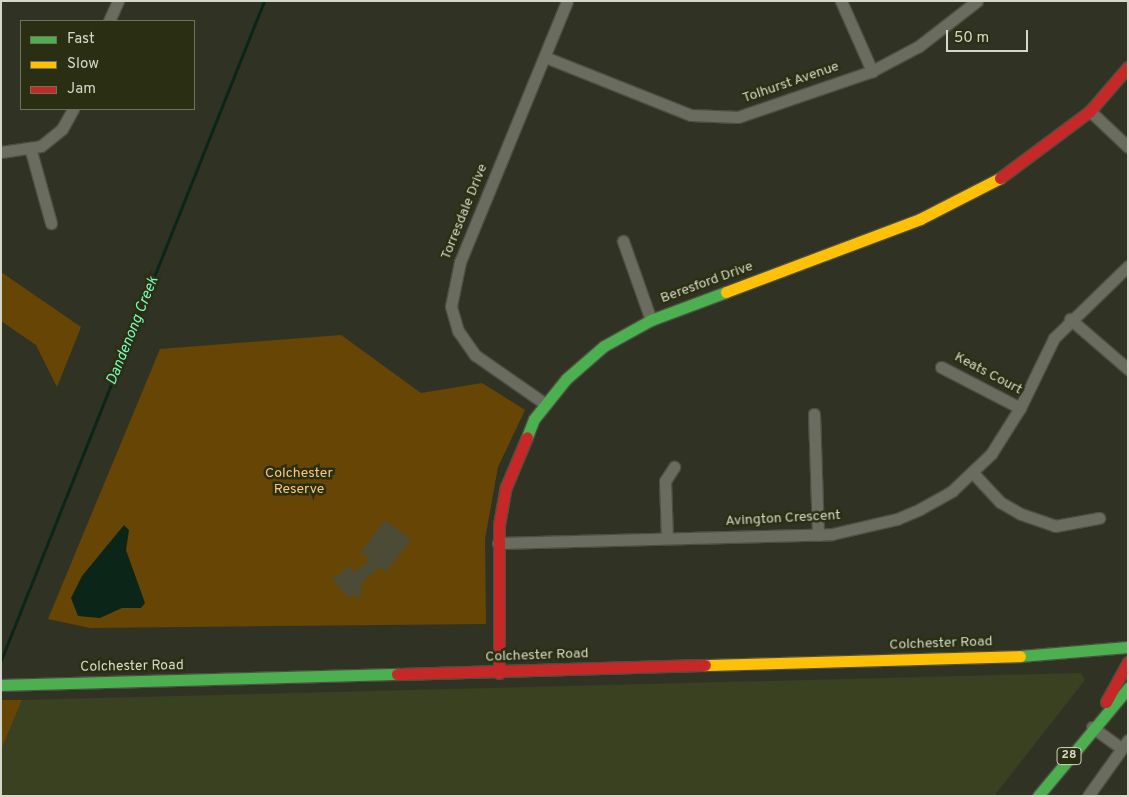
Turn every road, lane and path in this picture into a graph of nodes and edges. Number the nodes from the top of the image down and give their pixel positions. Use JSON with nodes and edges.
{"nodes":[{"id":1,"x":118,"y":1,"type":"edge"},
{"id":2,"x":567,"y":1,"type":"edge"},
{"id":3,"x":841,"y":1,"type":"edge"},
{"id":4,"x":977,"y":1,"type":"edge"},
{"id":5,"x":109,"y":20,"type":"edge"},
{"id":6,"x":545,"y":57,"type":"junction"},
{"id":7,"x":1128,"y":68,"type":"edge"},
{"id":8,"x":872,"y":71,"type":"junction"},
{"id":9,"x":72,"y":110,"type":"edge"},
{"id":10,"x":1090,"y":111,"type":"junction"},
{"id":11,"x":1128,"y":147,"type":"edge"},
{"id":12,"x":31,"y":151,"type":"junction"},
{"id":13,"x":1,"y":152,"type":"edge"},
{"id":14,"x":51,"y":223,"type":"dead end"},
{"id":15,"x":623,"y":241,"type":"dead end"},
{"id":16,"x":1128,"y":266,"type":"edge"},
{"id":17,"x":1070,"y":318,"type":"junction"},
{"id":18,"x":650,"y":320,"type":"junction"},
{"id":19,"x":941,"y":367,"type":"dead end"},
{"id":20,"x":1128,"y":370,"type":"edge"},
{"id":21,"x":544,"y":403,"type":"junction"},
{"id":22,"x":1020,"y":408,"type":"junction"},
{"id":23,"x":814,"y":414,"type":"dead end"},
{"id":24,"x":674,"y":467,"type":"dead end"},
{"id":25,"x":972,"y":473,"type":"junction"},
{"id":26,"x":1099,"y":518,"type":"dead end"},
{"id":27,"x":818,"y":535,"type":"junction"},
{"id":28,"x":667,"y":538,"type":"junction"},
{"id":29,"x":498,"y":543,"type":"junction"},
{"id":30,"x":1128,"y":647,"type":"edge"},
{"id":31,"x":1073,"y":654,"type":"junction"},
{"id":32,"x":1128,"y":661,"type":"edge"},
{"id":33,"x":498,"y":673,"type":"junction"},
{"id":34,"x":1,"y":685,"type":"edge"},
{"id":35,"x":1128,"y":688,"type":"edge"},
{"id":36,"x":1100,"y":717,"type":"junction"},
{"id":37,"x":1092,"y":727,"type":"junction"},
{"id":38,"x":1125,"y":744,"type":"edge"},
{"id":39,"x":1038,"y":796,"type":"edge"},
{"id":40,"x":1088,"y":796,"type":"edge"}],
"edges":[{"from":1,"to":5,"type":"street"},
{"from":2,"to":6,"type":"street","name":"Torresdale Drive"},
{"from":3,"to":8,"type":"street"},
{"from":4,"to":8,"type":"street","name":"Tolhurst Avenue"},
{"from":6,"to":8,"type":"street","name":"Tolhurst Avenue"},
{"from":6,"to":21,"type":"street","name":"Torresdale Drive"},
{"from":7,"to":10,"type":"main road","name":"Beresford Drive"},
{"from":9,"to":12,"type":"street"},
{"from":10,"to":11,"type":"street"},
{"from":10,"to":18,"type":"main road","name":"Beresford Drive"},
{"from":12,"to":13,"type":"street"},
{"from":12,"to":14,"type":"street"},
{"from":15,"to":18,"type":"street"},
{"from":16,"to":17,"type":"street","name":"Avington Crescent"},
{"from":17,"to":20,"type":"street"},
{"from":17,"to":22,"type":"street","name":"Avington Crescent"},
{"from":18,"to":21,"type":"main road","name":"Beresford Drive"},
{"from":19,"to":22,"type":"street","name":"Keats Court"},
{"from":21,"to":29,"type":"main road","name":"Beresford Drive"},
{"from":22,"to":25,"type":"street","name":"Avington Crescent"},
{"from":23,"to":27,"type":"street"},
{"from":24,"to":28,"type":"street"},
{"from":25,"to":26,"type":"street"},
{"from":25,"to":27,"type":"street","name":"Avington Crescent"},
{"from":27,"to":28,"type":"street","name":"Avington Crescent"},
{"from":28,"to":29,"type":"street","name":"Avington Crescent"},
{"from":29,"to":33,"type":"main road","name":"Beresford Drive"},
{"from":30,"to":31,"type":"main road","name":"Colchester Road"},
{"from":31,"to":32,"type":"main road","name":"Colchester Road"},
{"from":31,"to":33,"type":"main road","name":"Colchester Road"},
{"from":32,"to":36,"type":"main road","number":"28"},
{"from":33,"to":34,"type":"main road","name":"Colchester Road"},
{"from":35,"to":36,"type":"main road","number":"28"},
{"from":36,"to":37,"type":"main road","number":"28"},
{"from":37,"to":38,"type":"street"},
{"from":37,"to":39,"type":"main road","number":"28"},
{"from":38,"to":40,"type":"street"}]}
